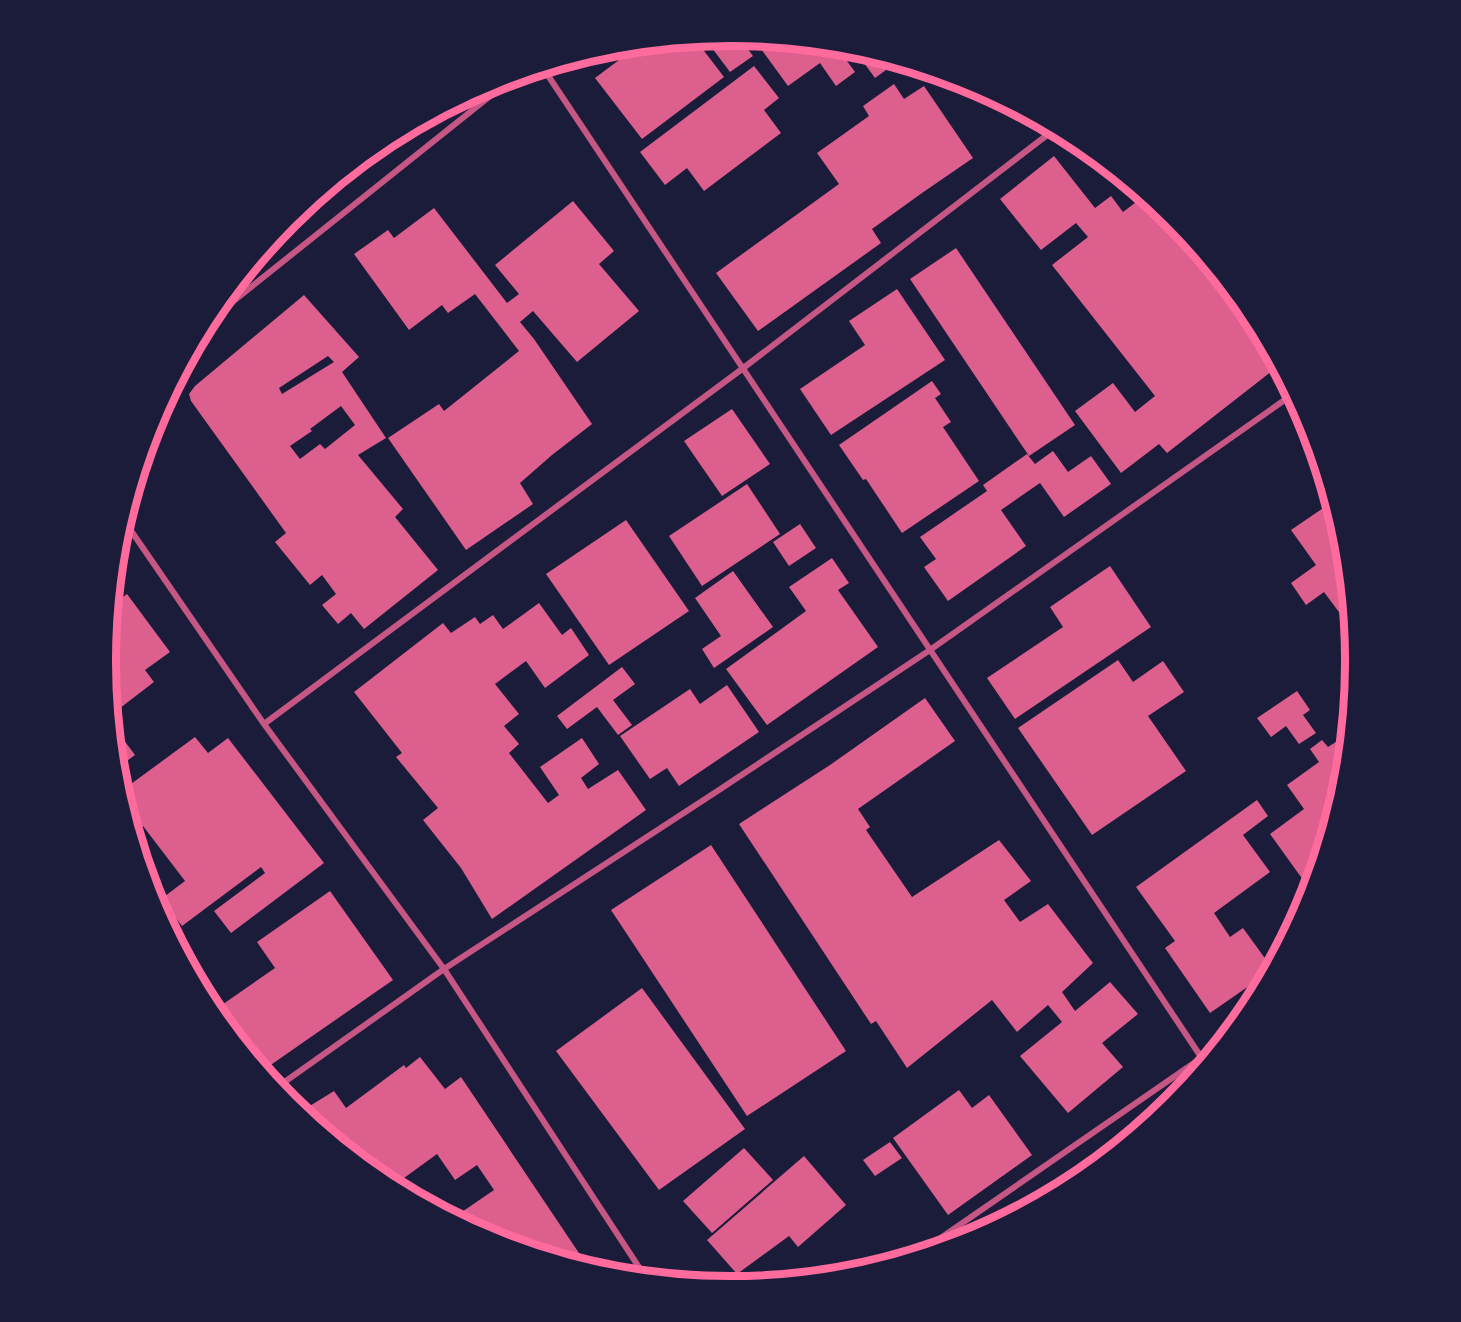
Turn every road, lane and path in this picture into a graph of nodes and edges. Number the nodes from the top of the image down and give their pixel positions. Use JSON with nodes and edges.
{"nodes":[{"id":1,"x":547,"y":74,"type":"edge"},
{"id":2,"x":492,"y":94,"type":"edge"},
{"id":3,"x":1047,"y":135,"type":"edge"},
{"id":4,"x":234,"y":299,"type":"edge"},
{"id":5,"x":742,"y":369,"type":"junction"},
{"id":6,"x":1286,"y":399,"type":"edge"},
{"id":7,"x":131,"y":530,"type":"edge"},
{"id":8,"x":930,"y":650,"type":"junction"},
{"id":9,"x":264,"y":724,"type":"junction"},
{"id":10,"x":444,"y":969,"type":"junction"},
{"id":11,"x":1200,"y":1057,"type":"edge"},
{"id":12,"x":1189,"y":1071,"type":"edge"},
{"id":13,"x":284,"y":1083,"type":"edge"},
{"id":14,"x":941,"y":1238,"type":"edge"},
{"id":15,"x":640,"y":1268,"type":"edge"}],
"edges":[{"from":1,"to":5,"type":"street"},
{"from":2,"to":4,"type":"street"},
{"from":3,"to":5,"type":"street"},
{"from":5,"to":8,"type":"street"},
{"from":5,"to":9,"type":"street"},
{"from":6,"to":8,"type":"street"},
{"from":7,"to":9,"type":"street"},
{"from":8,"to":10,"type":"street"},
{"from":8,"to":11,"type":"street"},
{"from":9,"to":10,"type":"street"},
{"from":10,"to":13,"type":"street"},
{"from":10,"to":15,"type":"street"},
{"from":12,"to":14,"type":"street"}]}
